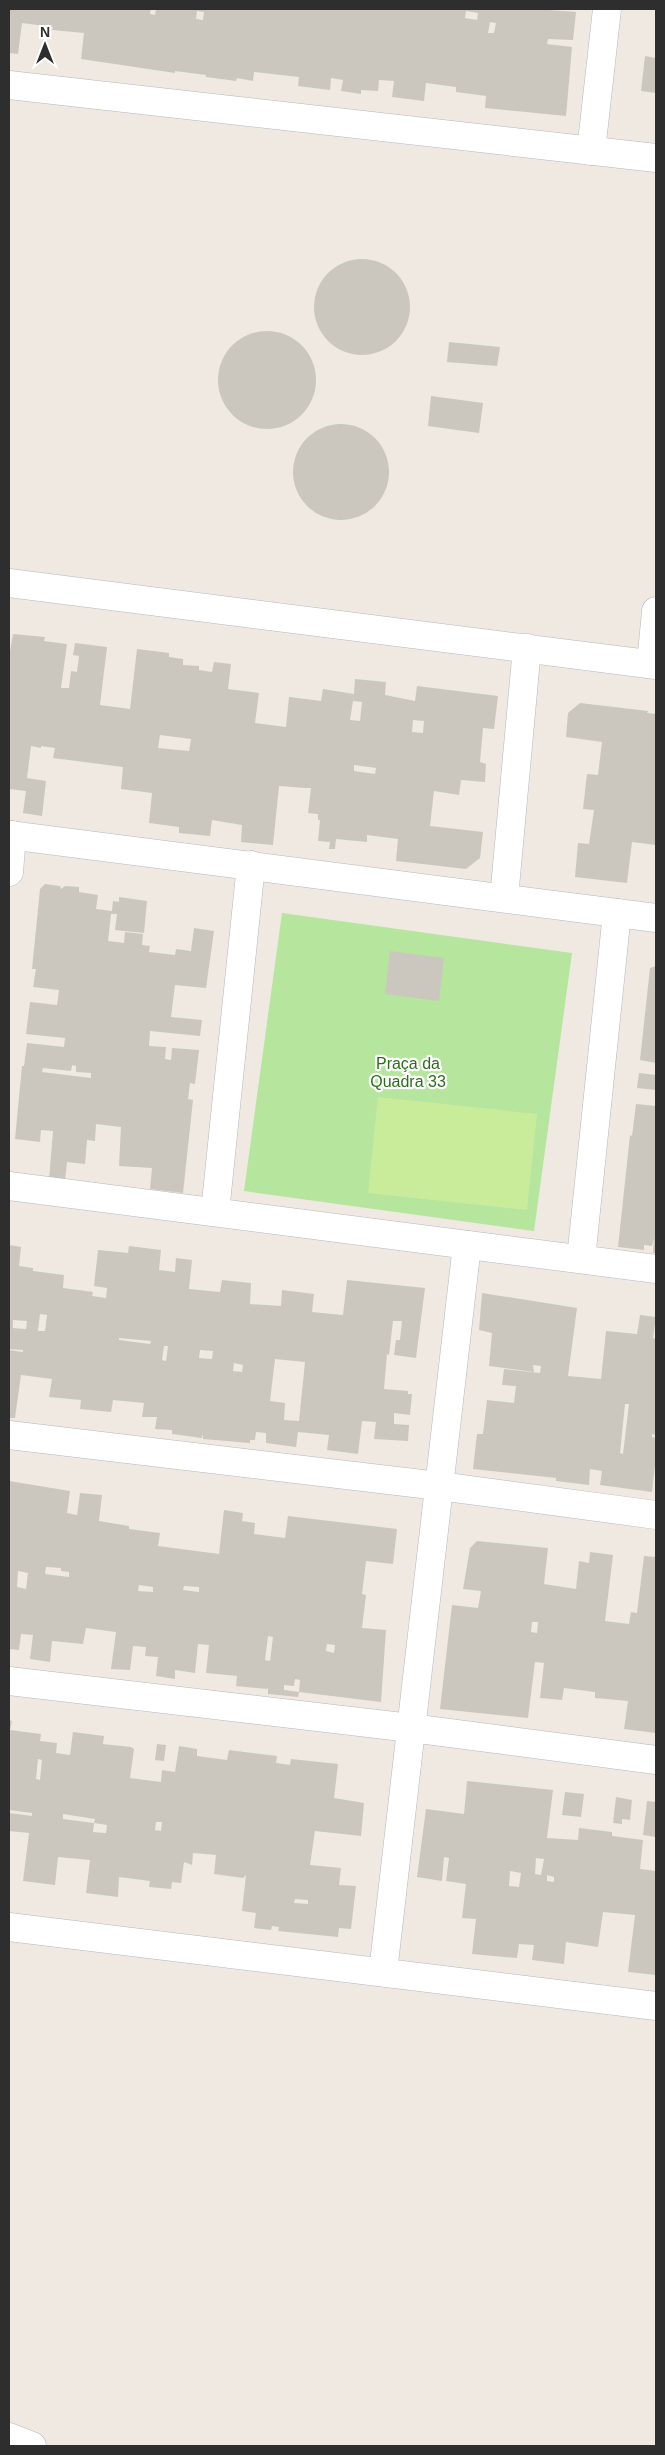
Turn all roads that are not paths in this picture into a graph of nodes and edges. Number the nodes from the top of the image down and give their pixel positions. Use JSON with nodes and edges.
{"nodes":[{"id":1,"x":607,"y":9,"type":"edge"},
{"id":2,"x":9,"y":85,"type":"edge"},
{"id":3,"x":592,"y":151,"type":"junction"},
{"id":4,"x":656,"y":158,"type":"edge"},
{"id":5,"x":9,"y":583,"type":"edge"},
{"id":6,"x":656,"y":611,"type":"edge"},
{"id":7,"x":526,"y":648,"type":"junction"},
{"id":8,"x":654,"y":664,"type":"edge"},
{"id":9,"x":10,"y":835,"type":"edge"},
{"id":10,"x":252,"y":866,"type":"junction"},
{"id":11,"x":9,"y":872,"type":"edge"},
{"id":12,"x":504,"y":898,"type":"junction"},
{"id":13,"x":617,"y":913,"type":"junction"},
{"id":14,"x":656,"y":918,"type":"edge"},
{"id":15,"x":9,"y":1186,"type":"edge"},
{"id":16,"x":215,"y":1212,"type":"junction"},
{"id":17,"x":467,"y":1245,"type":"junction"},
{"id":18,"x":580,"y":1259,"type":"junction"},
{"id":19,"x":656,"y":1269,"type":"edge"},
{"id":20,"x":9,"y":1435,"type":"edge"},
{"id":21,"x":439,"y":1486,"type":"junction"},
{"id":22,"x":656,"y":1515,"type":"edge"},
{"id":23,"x":9,"y":1681,"type":"edge"},
{"id":24,"x":411,"y":1728,"type":"junction"},
{"id":25,"x":656,"y":1760,"type":"edge"},
{"id":26,"x":9,"y":1927,"type":"edge"},
{"id":27,"x":383,"y":1972,"type":"junction"},
{"id":28,"x":656,"y":2006,"type":"edge"},
{"id":29,"x":9,"y":2438,"type":"edge"},
{"id":30,"x":15,"y":2446,"type":"edge"},
{"id":31,"x":32,"y":2446,"type":"edge"}],
"edges":[{"from":1,"to":3,"type":"street"},
{"from":2,"to":3,"type":"street"},
{"from":3,"to":4,"type":"street"},
{"from":5,"to":7,"type":"street"},
{"from":6,"to":8,"type":"street"},
{"from":7,"to":8,"type":"street"},
{"from":7,"to":12,"type":"street"},
{"from":9,"to":10,"type":"street"},
{"from":9,"to":11,"type":"street"},
{"from":10,"to":12,"type":"street"},
{"from":10,"to":16,"type":"street"},
{"from":12,"to":13,"type":"street"},
{"from":13,"to":14,"type":"street"},
{"from":13,"to":18,"type":"street"},
{"from":15,"to":16,"type":"street"},
{"from":16,"to":17,"type":"street"},
{"from":17,"to":18,"type":"street"},
{"from":17,"to":21,"type":"street"},
{"from":18,"to":19,"type":"street"},
{"from":20,"to":21,"type":"street"},
{"from":21,"to":22,"type":"street"},
{"from":21,"to":24,"type":"street"},
{"from":23,"to":24,"type":"street"},
{"from":24,"to":25,"type":"street"},
{"from":24,"to":27,"type":"street"},
{"from":26,"to":27,"type":"street"},
{"from":27,"to":28,"type":"street"},
{"from":29,"to":30,"type":"street"},
{"from":29,"to":31,"type":"street"}]}
